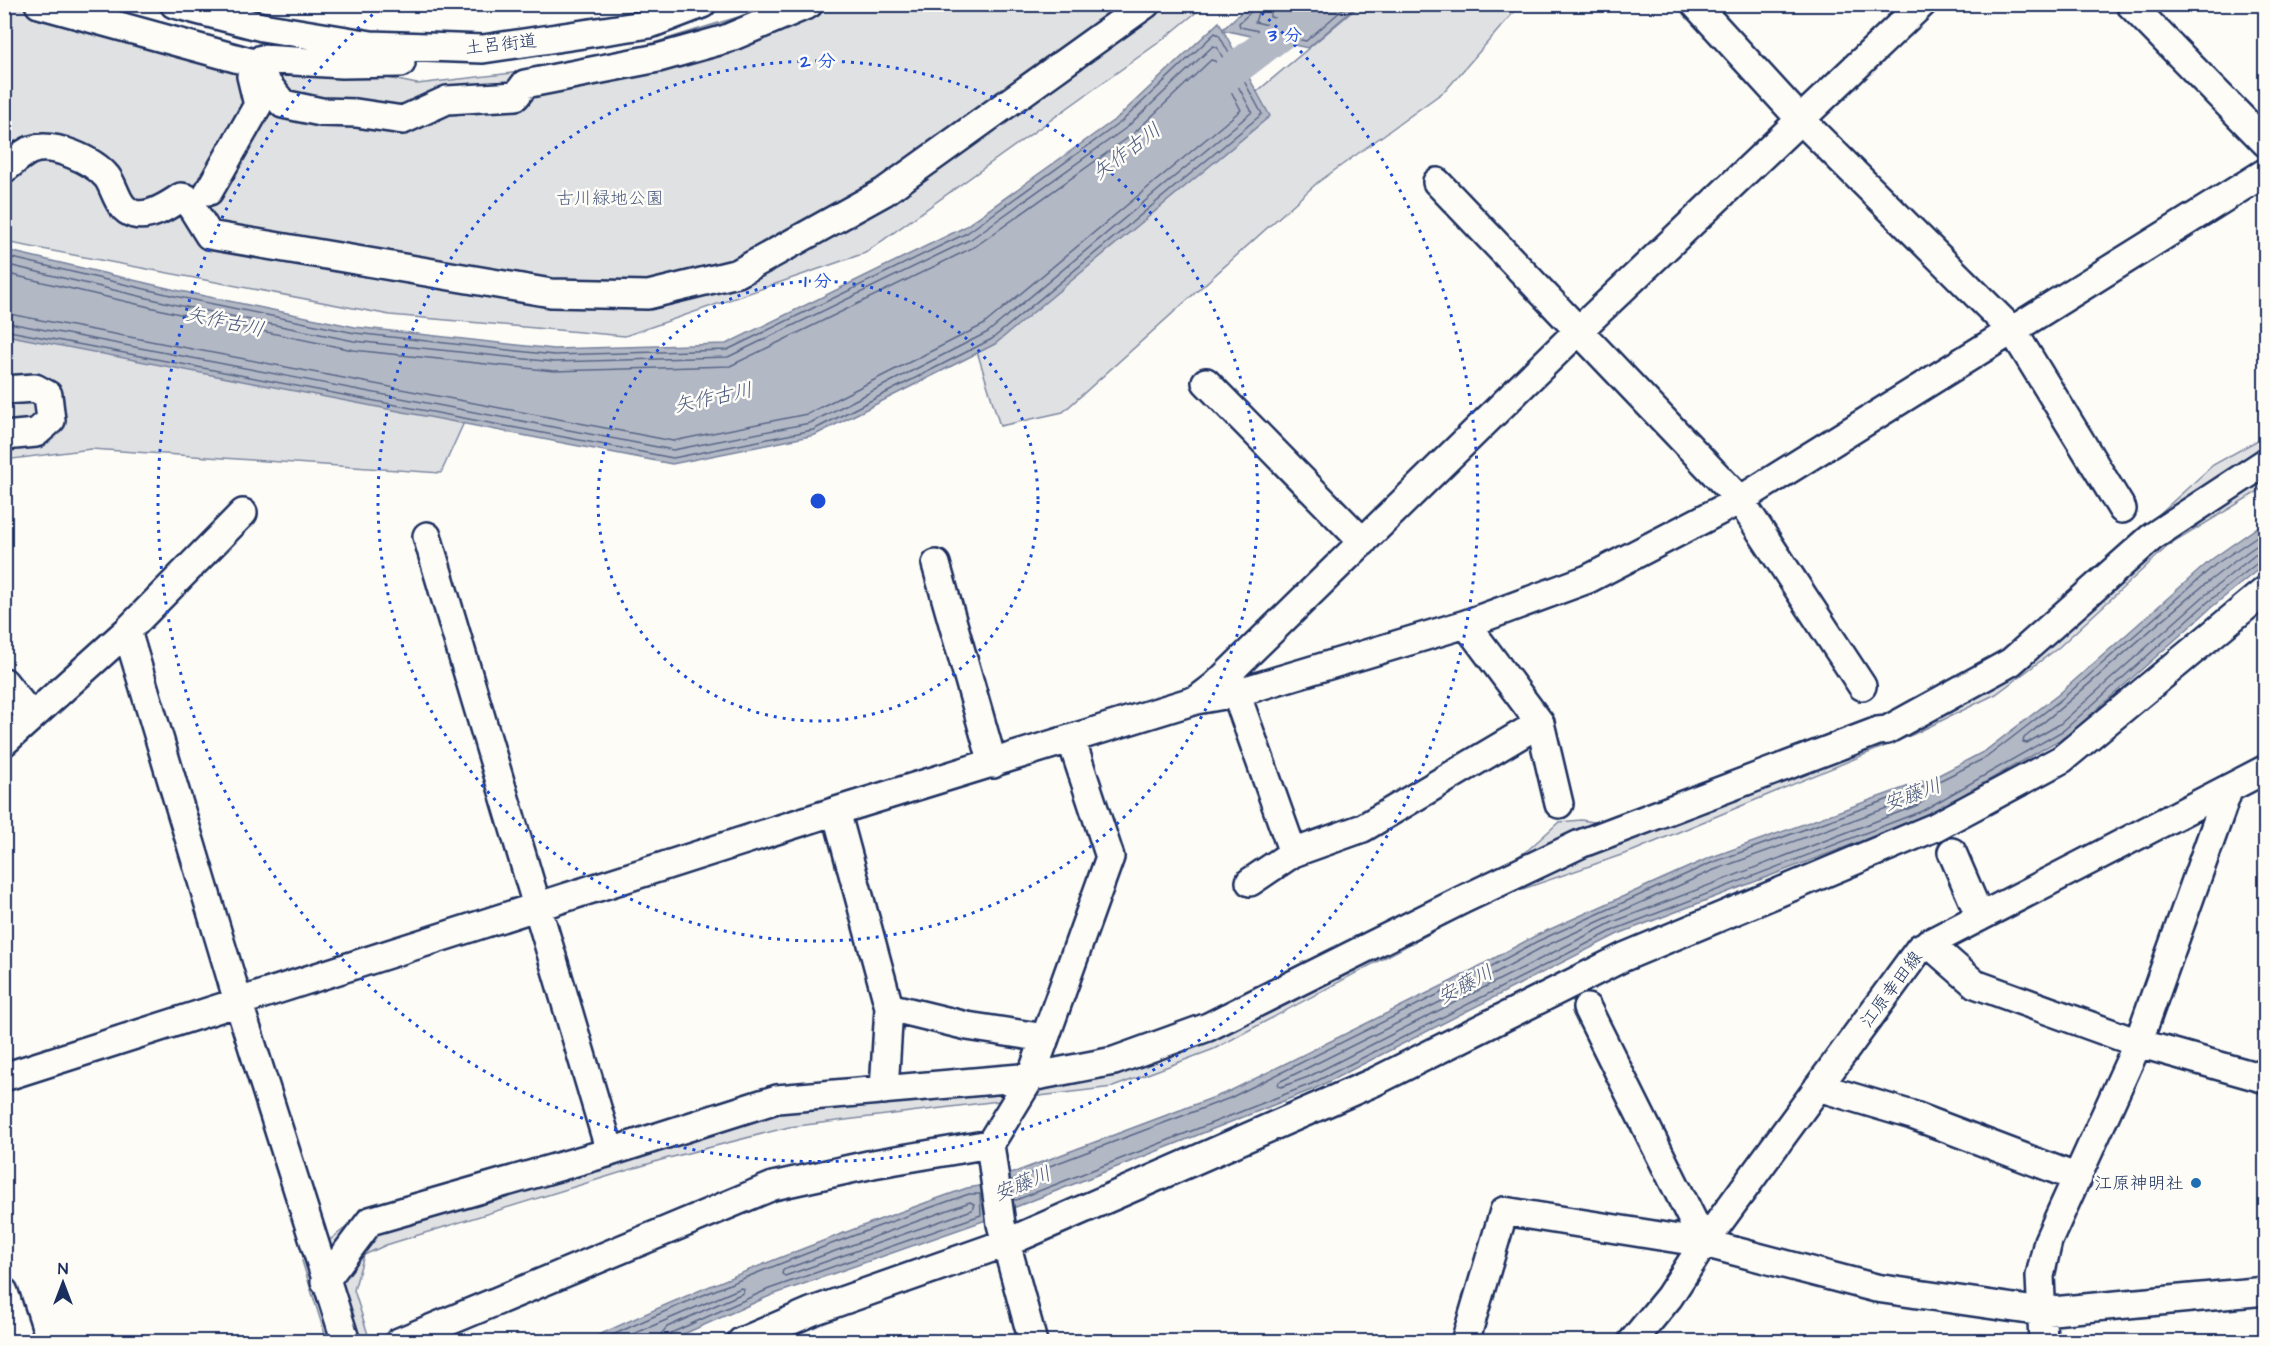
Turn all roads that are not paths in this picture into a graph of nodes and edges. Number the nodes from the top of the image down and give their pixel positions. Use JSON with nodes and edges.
{"nodes":[{"id":1,"x":39,"y":4,"type":"edge"},
{"id":2,"x":174,"y":4,"type":"edge"},
{"id":3,"x":702,"y":4,"type":"edge"},
{"id":4,"x":809,"y":4,"type":"edge"},
{"id":5,"x":1146,"y":4,"type":"edge"},
{"id":6,"x":1695,"y":4,"type":"edge"},
{"id":7,"x":1922,"y":4,"type":"edge"},
{"id":8,"x":2130,"y":4,"type":"edge"},
{"id":9,"x":435,"y":47,"type":"junction"},
{"id":10,"x":257,"y":64,"type":"junction"},
{"id":11,"x":1801,"y":120,"type":"junction"},
{"id":12,"x":2265,"y":142,"type":"edge"},
{"id":13,"x":4,"y":169,"type":"edge"},
{"id":14,"x":2265,"y":172,"type":"edge"},
{"id":15,"x":1437,"y":182,"type":"dead end"},
{"id":16,"x":209,"y":191,"type":"dead end"},
{"id":17,"x":2013,"y":331,"type":"junction"},
{"id":18,"x":1577,"y":332,"type":"junction"},
{"id":19,"x":1206,"y":382,"type":"dead end"},
{"id":20,"x":4,"y":390,"type":"edge"},
{"id":21,"x":4,"y":436,"type":"edge"},
{"id":22,"x":2265,"y":462,"type":"edge"},
{"id":23,"x":1740,"y":500,"type":"junction"},
{"id":24,"x":2122,"y":509,"type":"dead end"},
{"id":25,"x":243,"y":513,"type":"dead end"},
{"id":26,"x":427,"y":536,"type":"dead end"},
{"id":27,"x":1363,"y":542,"type":"junction"},
{"id":28,"x":936,"y":564,"type":"dead end"},
{"id":29,"x":2265,"y":590,"type":"edge"},
{"id":30,"x":1466,"y":624,"type":"junction"},
{"id":31,"x":127,"y":631,"type":"junction"},
{"id":32,"x":4,"y":682,"type":"edge"},
{"id":33,"x":1862,"y":686,"type":"dead end"},
{"id":34,"x":1236,"y":693,"type":"junction"},
{"id":35,"x":1197,"y":700,"type":"junction"},
{"id":36,"x":31,"y":717,"type":"junction"},
{"id":37,"x":1540,"y":723,"type":"junction"},
{"id":38,"x":1071,"y":739,"type":"junction"},
{"id":39,"x":4,"y":742,"type":"edge"},
{"id":40,"x":993,"y":764,"type":"junction"},
{"id":41,"x":2265,"y":769,"type":"edge"},
{"id":42,"x":2229,"y":788,"type":"junction"},
{"id":43,"x":1559,"y":804,"type":"dead end"},
{"id":44,"x":836,"y":811,"type":"junction"},
{"id":45,"x":1952,"y":852,"type":"dead end"},
{"id":46,"x":1293,"y":853,"type":"junction"},
{"id":47,"x":1250,"y":882,"type":"dead end"},
{"id":48,"x":537,"y":908,"type":"junction"},
{"id":49,"x":1980,"y":917,"type":"junction"},
{"id":50,"x":1928,"y":944,"type":"junction"},
{"id":51,"x":238,"y":1001,"type":"junction"},
{"id":52,"x":889,"y":1007,"type":"junction"},
{"id":53,"x":1587,"y":1008,"type":"dead end"},
{"id":54,"x":1045,"y":1038,"type":"junction"},
{"id":55,"x":2138,"y":1043,"type":"junction"},
{"id":56,"x":4,"y":1077,"type":"edge"},
{"id":57,"x":1031,"y":1077,"type":"junction"},
{"id":58,"x":2265,"y":1079,"type":"edge"},
{"id":59,"x":1818,"y":1087,"type":"junction"},
{"id":60,"x":884,"y":1090,"type":"junction"},
{"id":61,"x":606,"y":1138,"type":"dead end"},
{"id":62,"x":990,"y":1144,"type":"junction"},
{"id":63,"x":2078,"y":1178,"type":"junction"},
{"id":64,"x":1003,"y":1234,"type":"junction"},
{"id":65,"x":1704,"y":1243,"type":"junction"},
{"id":66,"x":326,"y":1281,"type":"junction"},
{"id":67,"x":2265,"y":1291,"type":"edge"},
{"id":68,"x":4,"y":1292,"type":"edge"},
{"id":69,"x":2042,"y":1312,"type":"junction"},
{"id":70,"x":20,"y":1341,"type":"edge"},
{"id":71,"x":346,"y":1341,"type":"edge"},
{"id":72,"x":399,"y":1341,"type":"edge"},
{"id":73,"x":741,"y":1341,"type":"edge"},
{"id":74,"x":1033,"y":1341,"type":"edge"},
{"id":75,"x":1465,"y":1341,"type":"edge"},
{"id":76,"x":1632,"y":1341,"type":"edge"},
{"id":77,"x":2043,"y":1341,"type":"edge"}],
"edges":[{"from":1,"to":10,"type":"street"},
{"from":2,"to":9,"type":"street","name":"土呂街道"},
{"from":3,"to":9,"type":"street","name":"土呂街道"},
{"from":4,"to":10,"type":"street"},
{"from":5,"to":13,"type":"street"},
{"from":6,"to":11,"type":"street"},
{"from":7,"to":11,"type":"street"},
{"from":8,"to":12,"type":"street"},
{"from":9,"to":10,"type":"street"},
{"from":10,"to":16,"type":"street"},
{"from":11,"to":17,"type":"street"},
{"from":11,"to":18,"type":"street"},
{"from":14,"to":17,"type":"street"},
{"from":15,"to":18,"type":"street"},
{"from":17,"to":23,"type":"street"},
{"from":17,"to":24,"type":"street"},
{"from":18,"to":23,"type":"street"},
{"from":18,"to":27,"type":"street"},
{"from":19,"to":27,"type":"street"},
{"from":20,"to":21,"type":"street"},
{"from":22,"to":57,"type":"street"},
{"from":23,"to":30,"type":"street"},
{"from":23,"to":33,"type":"street"},
{"from":25,"to":31,"type":"street"},
{"from":26,"to":48,"type":"street"},
{"from":27,"to":35,"type":"street"},
{"from":28,"to":40,"type":"street"},
{"from":29,"to":64,"type":"street"},
{"from":30,"to":34,"type":"street"},
{"from":30,"to":37,"type":"street"},
{"from":31,"to":36,"type":"street"},
{"from":31,"to":51,"type":"street"},
{"from":32,"to":36,"type":"street"},
{"from":34,"to":35,"type":"street"},
{"from":34,"to":46,"type":"street"},
{"from":35,"to":38,"type":"street"},
{"from":36,"to":39,"type":"street"},
{"from":37,"to":43,"type":"street"},
{"from":37,"to":46,"type":"street"},
{"from":38,"to":40,"type":"street"},
{"from":38,"to":54,"type":"street"},
{"from":40,"to":44,"type":"street"},
{"from":41,"to":42,"type":"street","name":"江原幸田線"},
{"from":42,"to":49,"type":"street","name":"江原幸田線"},
{"from":42,"to":55,"type":"street"},
{"from":44,"to":48,"type":"street"},
{"from":44,"to":52,"type":"street"},
{"from":45,"to":49,"type":"street"},
{"from":46,"to":47,"type":"street"},
{"from":48,"to":51,"type":"street"},
{"from":48,"to":61,"type":"street"},
{"from":49,"to":50,"type":"street","name":"江原幸田線"},
{"from":50,"to":55,"type":"street"},
{"from":50,"to":59,"type":"street","name":"江原幸田線"},
{"from":51,"to":56,"type":"street"},
{"from":51,"to":66,"type":"street"},
{"from":52,"to":54,"type":"street"},
{"from":52,"to":60,"type":"street"},
{"from":53,"to":65,"type":"street"},
{"from":54,"to":57,"type":"street"},
{"from":55,"to":58,"type":"street"},
{"from":55,"to":63,"type":"street"},
{"from":57,"to":60,"type":"street"},
{"from":57,"to":62,"type":"street"},
{"from":59,"to":63,"type":"street"},
{"from":59,"to":65,"type":"street","name":"江原幸田線"},
{"from":60,"to":66,"type":"street"},
{"from":62,"to":64,"type":"street"},
{"from":62,"to":72,"type":"street"},
{"from":63,"to":69,"type":"street"},
{"from":64,"to":73,"type":"street"},
{"from":64,"to":74,"type":"street"},
{"from":65,"to":69,"type":"street"},
{"from":65,"to":75,"type":"street"},
{"from":65,"to":76,"type":"street","name":"江原幸田線"},
{"from":66,"to":71,"type":"street"},
{"from":67,"to":69,"type":"street"},
{"from":68,"to":70,"type":"street"},
{"from":69,"to":77,"type":"street"}]}
